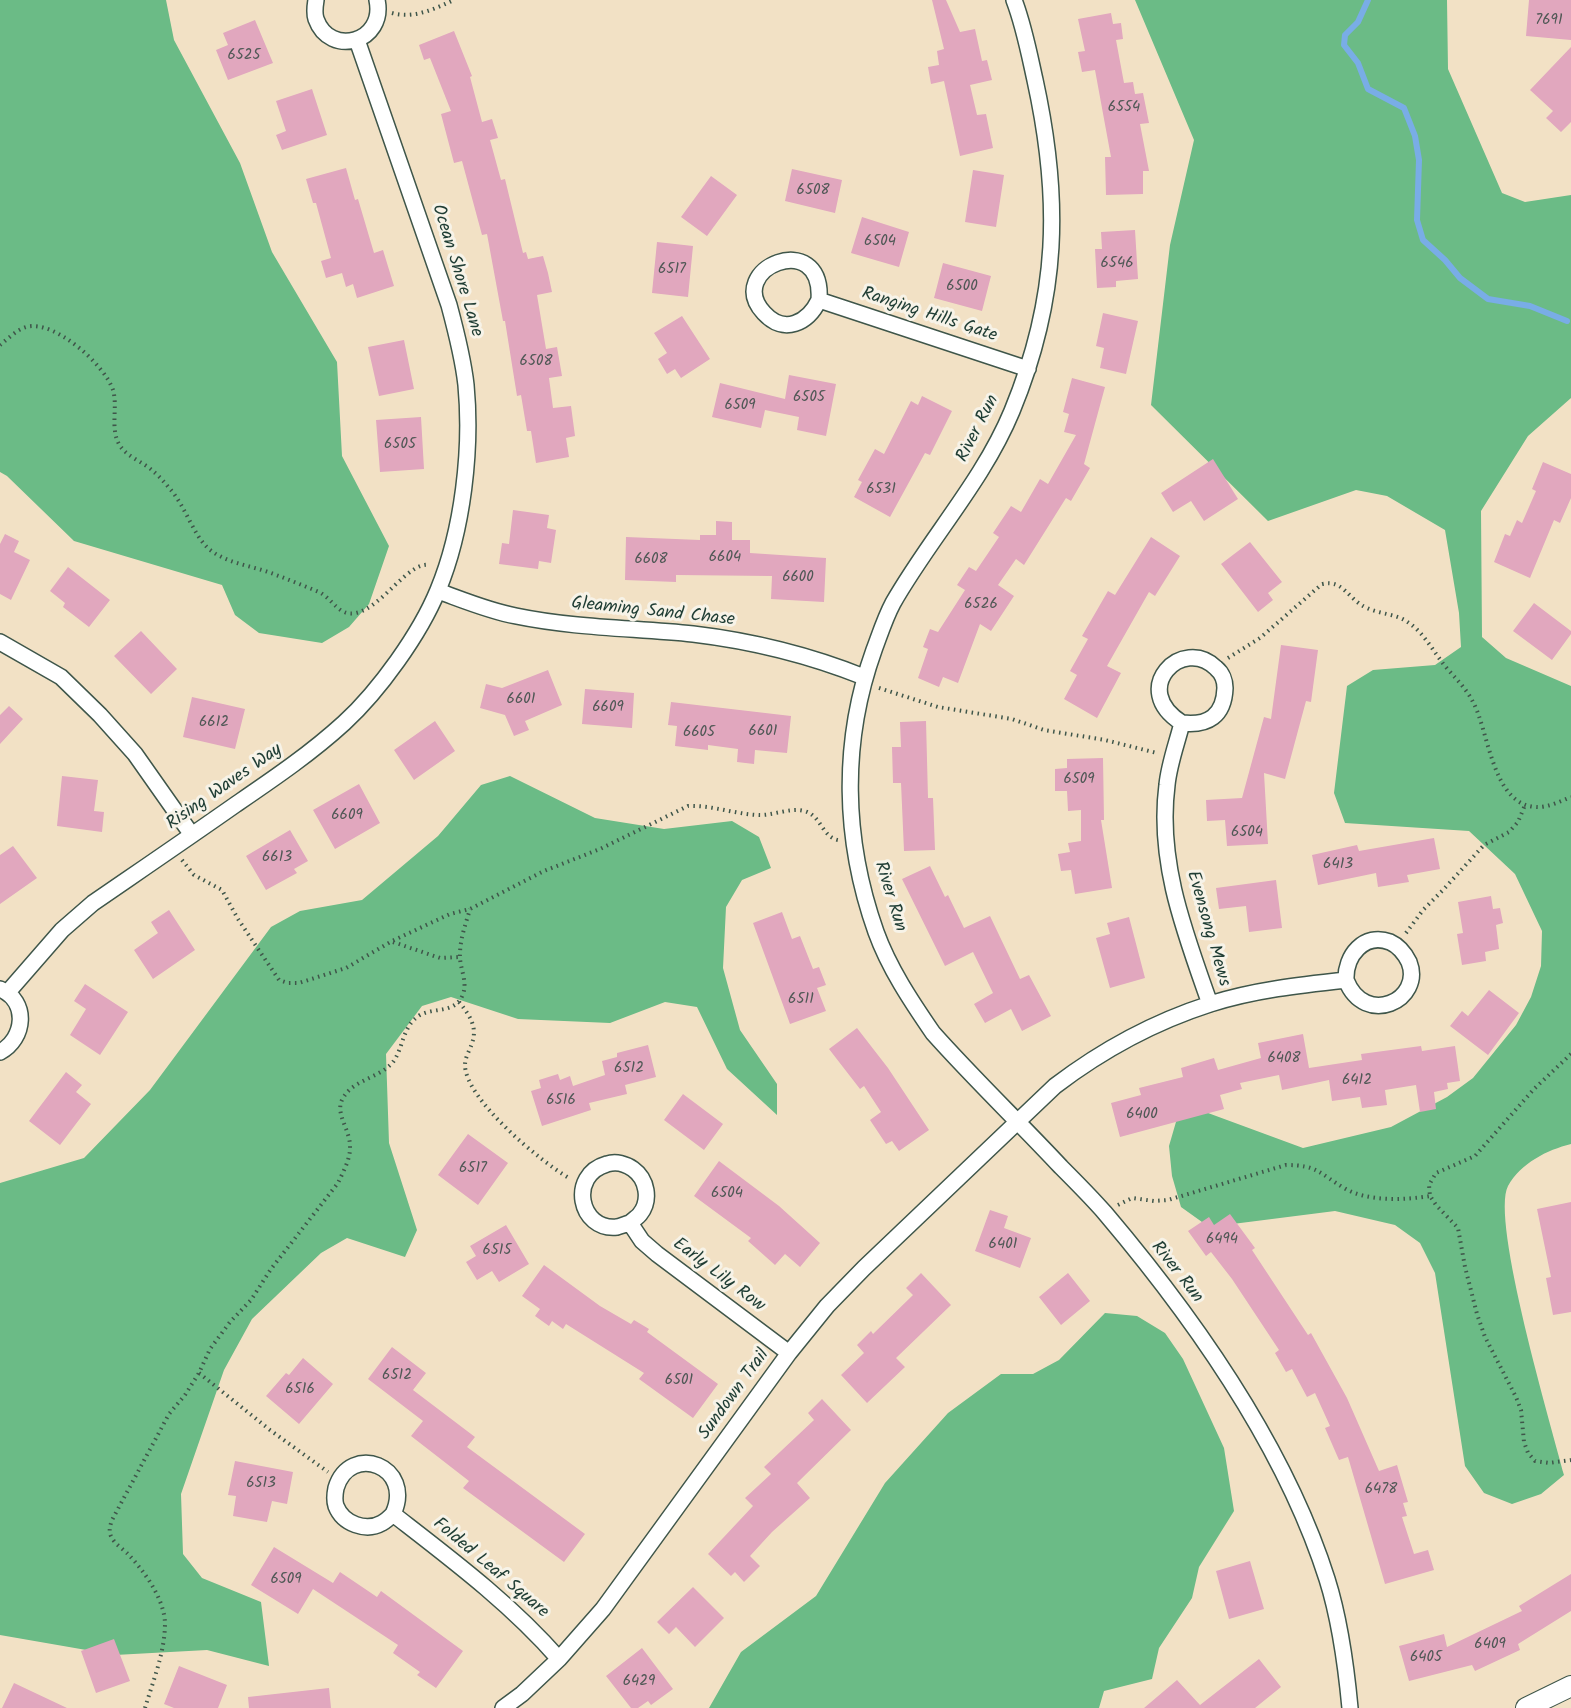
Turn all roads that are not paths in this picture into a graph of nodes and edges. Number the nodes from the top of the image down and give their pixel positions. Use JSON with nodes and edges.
{"nodes":[{"id":1,"x":316,"y":0,"type":"edge"},
{"id":2,"x":1014,"y":0,"type":"edge"},
{"id":3,"x":378,"y":5,"type":"edge"},
{"id":4,"x":357,"y":40,"type":"junction"},
{"id":5,"x":819,"y":300,"type":"junction"},
{"id":6,"x":1028,"y":369,"type":"junction"},
{"id":7,"x":438,"y":591,"type":"junction"},
{"id":8,"x":0,"y":642,"type":"edge"},
{"id":9,"x":864,"y":680,"type":"junction"},
{"id":10,"x":1182,"y":723,"type":"junction"},
{"id":11,"x":192,"y":835,"type":"junction"},
{"id":12,"x":1346,"y":980,"type":"junction"},
{"id":13,"x":4,"y":991,"type":"edge"},
{"id":14,"x":1210,"y":1004,"type":"junction"},
{"id":15,"x":0,"y":1052,"type":"edge"},
{"id":16,"x":1017,"y":1121,"type":"junction"},
{"id":17,"x":630,"y":1223,"type":"junction"},
{"id":18,"x":789,"y":1353,"type":"junction"},
{"id":19,"x":393,"y":1514,"type":"junction"},
{"id":20,"x":559,"y":1659,"type":"junction"},
{"id":21,"x":1571,"y":1686,"type":"edge"},
{"id":22,"x":502,"y":1708,"type":"edge"},
{"id":23,"x":1350,"y":1708,"type":"edge"},
{"id":24,"x":1526,"y":1708,"type":"edge"}],
"edges":[{"from":1,"to":4,"type":"street"},
{"from":2,"to":6,"type":"street","name":"River Run"},
{"from":3,"to":4,"type":"street"},
{"from":4,"to":7,"type":"street","name":"Ocean Shore Lane"},
{"from":5,"to":5,"type":"street"},
{"from":5,"to":6,"type":"street","name":"Ranging Hills Gate"},
{"from":6,"to":9,"type":"street","name":"River Run"},
{"from":7,"to":9,"type":"street","name":"Gleaming Sand Chase"},
{"from":7,"to":11,"type":"street","name":"Rising Waves Way"},
{"from":8,"to":11,"type":"street"},
{"from":9,"to":16,"type":"street","name":"River Run"},
{"from":10,"to":10,"type":"street"},
{"from":10,"to":14,"type":"street","name":"Evensong Mews"},
{"from":11,"to":13,"type":"street","name":"Rising Waves Way"},
{"from":12,"to":12,"type":"street"},
{"from":12,"to":14,"type":"street","name":"Sundown Trail"},
{"from":13,"to":15,"type":"street","name":"Rising Waves Way"},
{"from":14,"to":16,"type":"street","name":"Sundown Trail"},
{"from":16,"to":18,"type":"street","name":"Sundown Trail"},
{"from":16,"to":23,"type":"street","name":"River Run"},
{"from":17,"to":17,"type":"street"},
{"from":17,"to":18,"type":"street","name":"Early Lily Row"},
{"from":18,"to":20,"type":"street","name":"Sundown Trail"},
{"from":19,"to":19,"type":"street"},
{"from":19,"to":20,"type":"street","name":"Folded Leaf Square"},
{"from":20,"to":22,"type":"street","name":"Sundown Trail"},
{"from":21,"to":24,"type":"street"}]}
